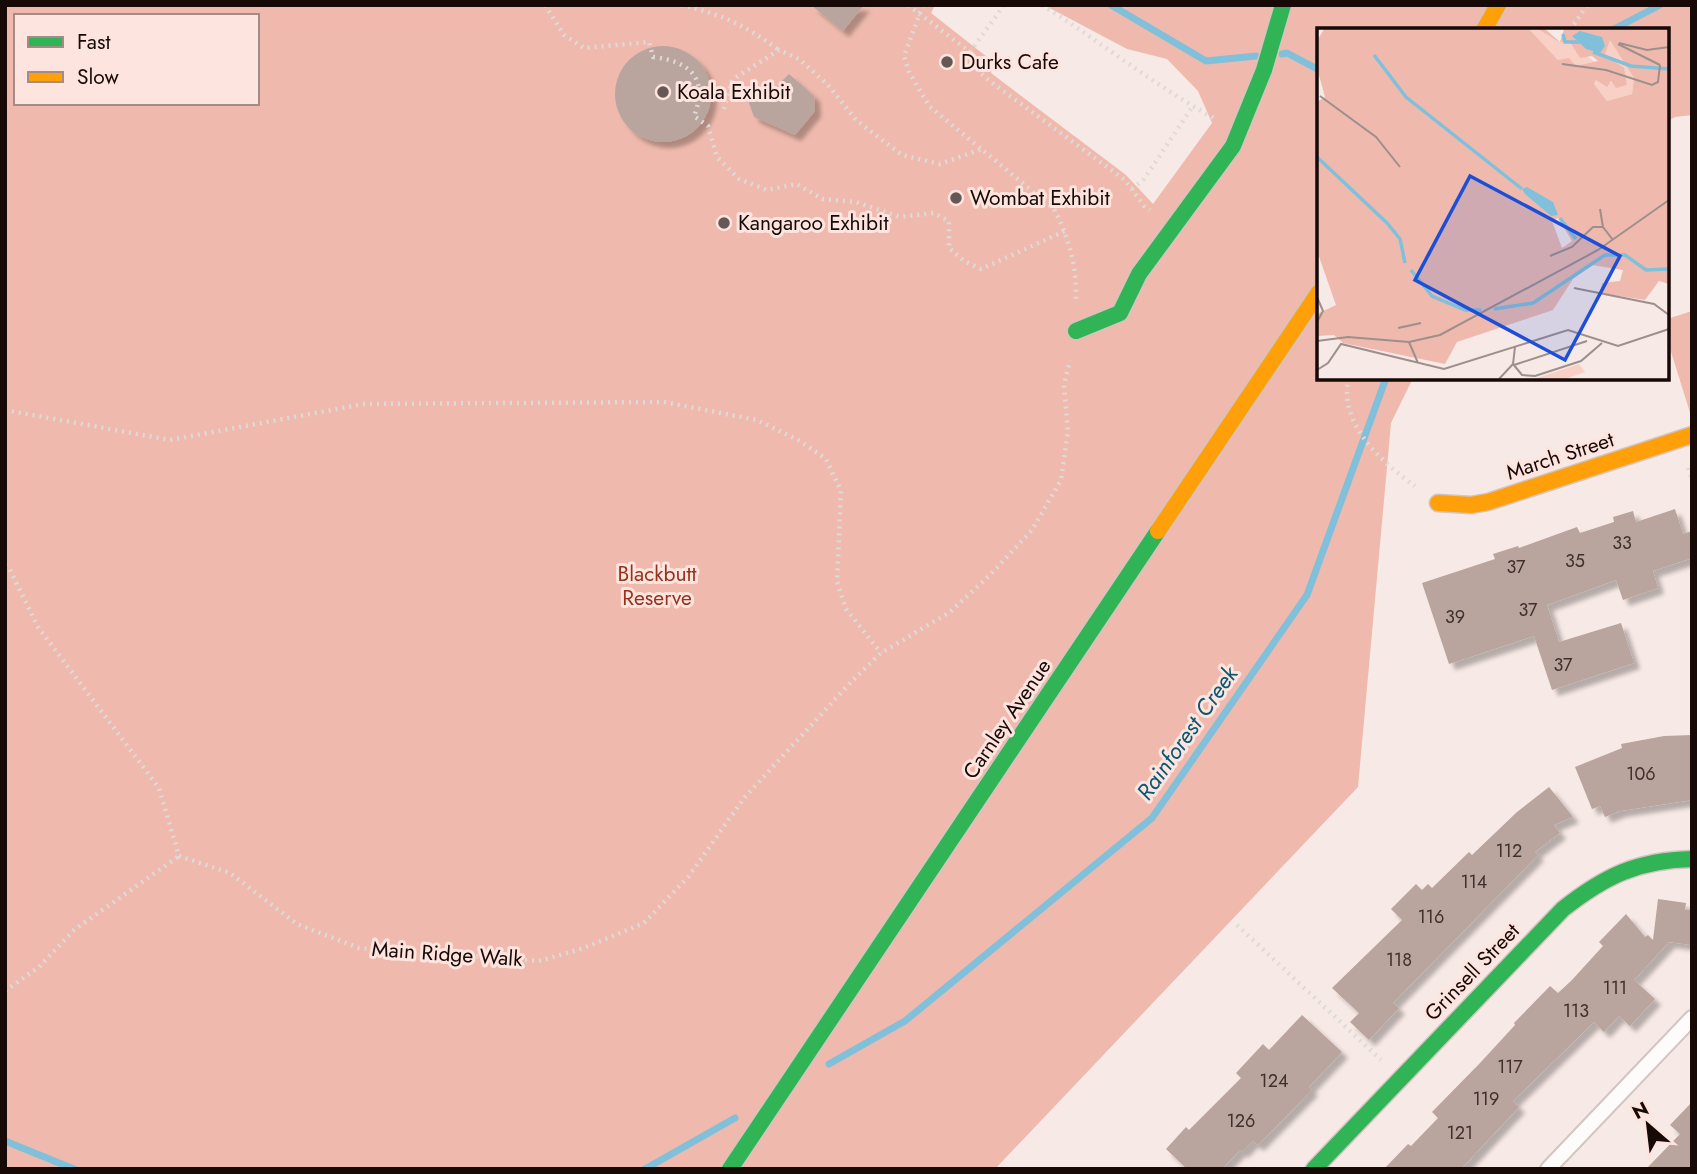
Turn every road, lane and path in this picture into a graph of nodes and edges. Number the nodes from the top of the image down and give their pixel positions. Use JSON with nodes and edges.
{"nodes":[{"id":1,"x":545,"y":5,"type":"edge"},
{"id":2,"x":681,"y":5,"type":"edge"},
{"id":3,"x":908,"y":5,"type":"edge"},
{"id":4,"x":923,"y":5,"type":"edge"},
{"id":5,"x":1004,"y":5,"type":"edge"},
{"id":6,"x":1042,"y":5,"type":"edge"},
{"id":7,"x":1283,"y":5,"type":"edge"},
{"id":8,"x":1499,"y":5,"type":"edge"},
{"id":9,"x":1587,"y":5,"type":"edge"},
{"id":10,"x":918,"y":14,"type":"junction"},
{"id":11,"x":1485,"y":28,"type":"edge"},
{"id":12,"x":1571,"y":28,"type":"edge"},
{"id":13,"x":779,"y":50,"type":"junction"},
{"id":14,"x":970,"y":52,"type":"junction"},
{"id":15,"x":1193,"y":106,"type":"junction"},
{"id":16,"x":724,"y":109,"type":"dead end"},
{"id":17,"x":1239,"y":132,"type":"junction"},
{"id":18,"x":983,"y":149,"type":"junction"},
{"id":19,"x":1132,"y":189,"type":"junction"},
{"id":20,"x":1174,"y":227,"type":"junction"},
{"id":21,"x":1065,"y":230,"type":"junction"},
{"id":22,"x":1077,"y":288,"type":"dead end"},
{"id":23,"x":1317,"y":295,"type":"edge"},
{"id":24,"x":1076,"y":331,"type":"joint"},
{"id":25,"x":1348,"y":380,"type":"edge"},
{"id":26,"x":5,"y":410,"type":"edge"},
{"id":27,"x":1692,"y":435,"type":"edge"},
{"id":28,"x":1438,"y":503,"type":"joint"},
{"id":29,"x":5,"y":565,"type":"edge"},
{"id":30,"x":881,"y":653,"type":"junction"},
{"id":31,"x":180,"y":856,"type":"junction"},
{"id":32,"x":1692,"y":859,"type":"edge"},
{"id":33,"x":1237,"y":925,"type":"dead end"},
{"id":34,"x":5,"y":991,"type":"edge"},
{"id":35,"x":1692,"y":1018,"type":"edge"},
{"id":36,"x":1399,"y":1077,"type":"junction"},
{"id":37,"x":730,"y":1169,"type":"edge"},
{"id":38,"x":1314,"y":1169,"type":"edge"},
{"id":39,"x":1548,"y":1169,"type":"edge"}],
"edges":[{"from":1,"to":21,"type":"path"},
{"from":2,"to":13,"type":"path"},
{"from":3,"to":10,"type":"path"},
{"from":4,"to":10,"type":"path"},
{"from":5,"to":14,"type":"path"},
{"from":6,"to":15,"type":"path"},
{"from":7,"to":17,"type":"street"},
{"from":8,"to":11,"type":"street"},
{"from":9,"to":12,"type":"path"},
{"from":10,"to":14,"type":"path"},
{"from":10,"to":18,"type":"path"},
{"from":13,"to":16,"type":"path"},
{"from":13,"to":18,"type":"path"},
{"from":14,"to":19,"type":"path"},
{"from":15,"to":17,"type":"path"},
{"from":15,"to":19,"type":"path"},
{"from":17,"to":20,"type":"street"},
{"from":18,"to":21,"type":"path"},
{"from":19,"to":20,"type":"path"},
{"from":20,"to":24,"type":"street"},
{"from":21,"to":22,"type":"path"},
{"from":23,"to":37,"type":"street","name":"Carnley Avenue"},
{"from":24,"to":30,"type":"path","name":"Main Ridge Walk"},
{"from":25,"to":28,"type":"path"},
{"from":26,"to":30,"type":"path"},
{"from":27,"to":28,"type":"street","name":"March Street"},
{"from":29,"to":31,"type":"path"},
{"from":30,"to":31,"type":"path","name":"Main Ridge Walk"},
{"from":31,"to":34,"type":"path"},
{"from":32,"to":36,"type":"street","name":"Grinsell Street"},
{"from":33,"to":36,"type":"path"},
{"from":35,"to":39,"type":"lane"},
{"from":36,"to":38,"type":"street","name":"Grinsell Street"}]}
